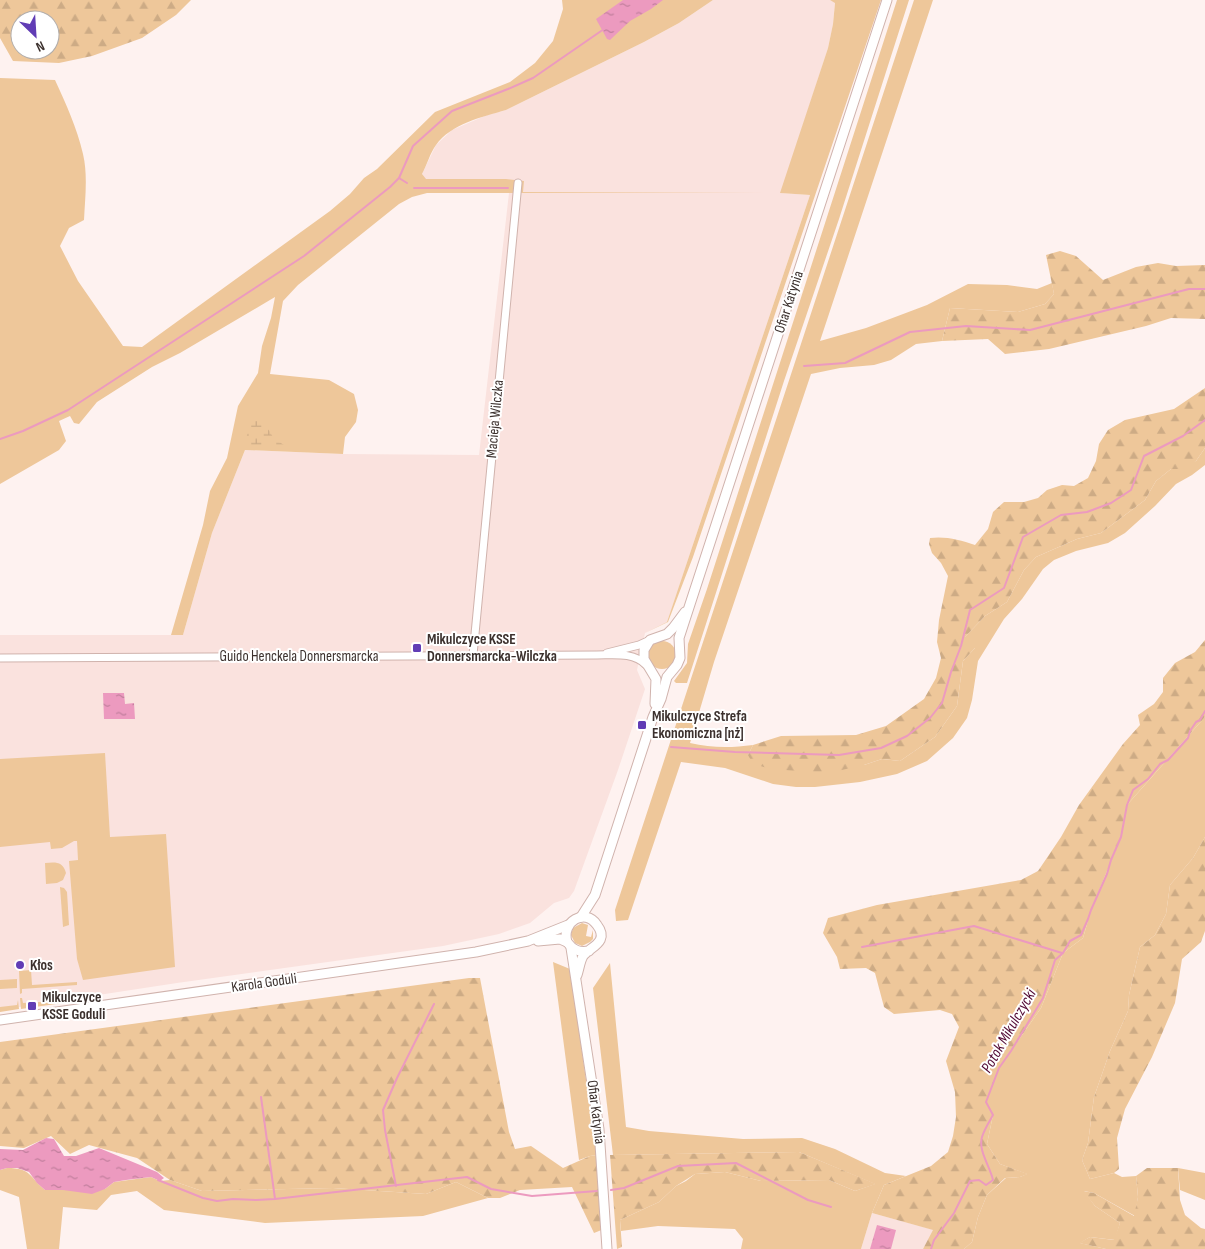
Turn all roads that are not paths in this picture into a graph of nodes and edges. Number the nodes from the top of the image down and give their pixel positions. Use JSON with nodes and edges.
{"nodes":[{"id":1,"x":887,"y":0,"type":"edge"},
{"id":2,"x":518,"y":183,"type":"dead end"},
{"id":3,"x":690,"y":604,"type":"junction"},
{"id":4,"x":662,"y":636,"type":"junction"},
{"id":5,"x":650,"y":640,"type":"junction"},
{"id":6,"x":679,"y":648,"type":"junction"},
{"id":7,"x":473,"y":655,"type":"junction"},
{"id":8,"x":597,"y":655,"type":"junction"},
{"id":9,"x":0,"y":658,"type":"edge"},
{"id":10,"x":648,"y":667,"type":"junction"},
{"id":11,"x":673,"y":669,"type":"junction"},
{"id":12,"x":653,"y":717,"type":"junction"},
{"id":13,"x":595,"y":895,"type":"junction"},
{"id":14,"x":581,"y":917,"type":"junction"},
{"id":15,"x":596,"y":924,"type":"junction"},
{"id":16,"x":568,"y":925,"type":"junction"},
{"id":17,"x":528,"y":941,"type":"junction"},
{"id":18,"x":569,"y":945,"type":"junction"},
{"id":19,"x":589,"y":951,"type":"junction"},
{"id":20,"x":577,"y":976,"type":"junction"},
{"id":21,"x":0,"y":1020,"type":"edge"},
{"id":22,"x":608,"y":1249,"type":"edge"}],
"edges":[{"from":1,"to":3,"type":"street","name":"Ofiar Katynia"},
{"from":2,"to":7,"type":"street","name":"Macieja Wilczka"},
{"from":3,"to":4,"type":"street","name":"Ofiar Katynia"},
{"from":3,"to":6,"type":"street","name":"Ofiar Katynia"},
{"from":4,"to":5,"type":"street","name":"Ofiar Katynia"},
{"from":4,"to":6,"type":"street"},
{"from":5,"to":8,"type":"street","name":"Guido Henckela Donnersmarcka"},
{"from":5,"to":10,"type":"street","name":"Ofiar Katynia"},
{"from":6,"to":11,"type":"street","name":"Ofiar Katynia"},
{"from":7,"to":8,"type":"street","name":"Guido Henckela Donnersmarcka"},
{"from":7,"to":9,"type":"street","name":"Guido Henckela Donnersmarcka"},
{"from":8,"to":10,"type":"street","name":"Guido Henckela Donnersmarcka"},
{"from":10,"to":11,"type":"street"},
{"from":10,"to":12,"type":"street","name":"Ofiar Katynia"},
{"from":11,"to":12,"type":"street","name":"Ofiar Katynia"},
{"from":12,"to":13,"type":"street","name":"Ofiar Katynia"},
{"from":13,"to":14,"type":"street","name":"Ofiar Katynia"},
{"from":13,"to":15,"type":"street","name":"Ofiar Katynia"},
{"from":14,"to":15,"type":"street"},
{"from":14,"to":16,"type":"street"},
{"from":15,"to":19,"type":"street"},
{"from":16,"to":17,"type":"street","name":"Karola Goduli"},
{"from":16,"to":18,"type":"street"},
{"from":17,"to":18,"type":"street","name":"Karola Goduli"},
{"from":17,"to":21,"type":"street","name":"Karola Goduli"},
{"from":18,"to":19,"type":"street"},
{"from":18,"to":20,"type":"street","name":"Ofiar Katynia"},
{"from":19,"to":20,"type":"street"},
{"from":20,"to":22,"type":"street","name":"Ofiar Katynia"}]}
